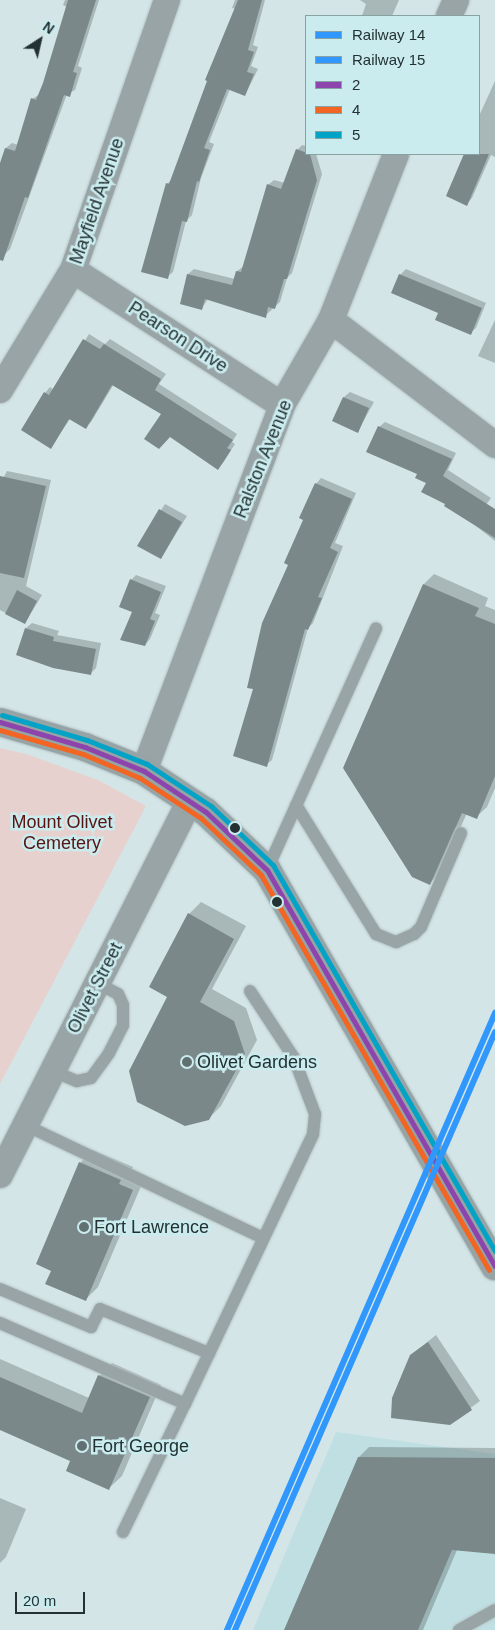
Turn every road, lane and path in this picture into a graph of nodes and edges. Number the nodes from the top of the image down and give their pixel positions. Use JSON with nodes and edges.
{"nodes":[{"id":1,"x":168,"y":0,"type":"edge"},
{"id":2,"x":456,"y":0,"type":"edge"},
{"id":3,"x":449,"y":15,"type":"edge"},
{"id":4,"x":396,"y":155,"type":"edge"},
{"id":5,"x":73,"y":270,"type":"junction"},
{"id":6,"x":332,"y":320,"type":"junction"},
{"id":7,"x":0,"y":390,"type":"edge"},
{"id":8,"x":282,"y":405,"type":"junction"},
{"id":9,"x":495,"y":445,"type":"edge"},
{"id":10,"x":376,"y":629,"type":"dead end"},
{"id":11,"x":0,"y":722,"type":"edge"},
{"id":12,"x":144,"y":771,"type":"junction"},
{"id":13,"x":190,"y":801,"type":"junction"},
{"id":14,"x":296,"y":805,"type":"junction"},
{"id":15,"x":461,"y":833,"type":"dead end"},
{"id":16,"x":267,"y":870,"type":"junction"},
{"id":17,"x":97,"y":983,"type":"junction"},
{"id":18,"x":250,"y":990,"type":"dead end"},
{"id":19,"x":53,"y":1071,"type":"junction"},
{"id":20,"x":25,"y":1125,"type":"junction"},
{"id":21,"x":0,"y":1176,"type":"edge"},
{"id":22,"x":263,"y":1238,"type":"junction"},
{"id":23,"x":495,"y":1266,"type":"edge"},
{"id":24,"x":0,"y":1289,"type":"edge"},
{"id":25,"x":0,"y":1323,"type":"edge"},
{"id":26,"x":209,"y":1353,"type":"junction"},
{"id":27,"x":185,"y":1404,"type":"junction"},
{"id":28,"x":123,"y":1532,"type":"dead end"},
{"id":29,"x":495,"y":1610,"type":"edge"},
{"id":30,"x":459,"y":1630,"type":"edge"}],
"edges":[{"from":1,"to":5,"type":"street","name":"Mayfield Avenue"},
{"from":2,"to":3,"type":"street"},
{"from":4,"to":6,"type":"street","name":"Ralston Avenue"},
{"from":5,"to":7,"type":"street","name":"Mayfield Avenue"},
{"from":5,"to":8,"type":"street","name":"Pearson Drive"},
{"from":6,"to":8,"type":"street","name":"Ralston Avenue"},
{"from":6,"to":9,"type":"street"},
{"from":8,"to":12,"type":"street","name":"Ralston Avenue"},
{"from":10,"to":14,"type":"lane"},
{"from":11,"to":12,"type":"street"},
{"from":12,"to":13,"type":"street"},
{"from":13,"to":16,"type":"street"},
{"from":13,"to":17,"type":"street","name":"Olivet Street"},
{"from":14,"to":15,"type":"lane"},
{"from":14,"to":16,"type":"lane"},
{"from":16,"to":23,"type":"street"},
{"from":17,"to":19,"type":"street","name":"Olivet Street"},
{"from":17,"to":19,"type":"lane"},
{"from":18,"to":22,"type":"lane"},
{"from":19,"to":20,"type":"street","name":"Olivet Street"},
{"from":20,"to":21,"type":"street","name":"Olivet Street"},
{"from":20,"to":22,"type":"lane"},
{"from":22,"to":26,"type":"lane"},
{"from":24,"to":26,"type":"lane"},
{"from":25,"to":27,"type":"lane"},
{"from":26,"to":27,"type":"lane"},
{"from":27,"to":28,"type":"lane"},
{"from":29,"to":30,"type":"lane"}]}
